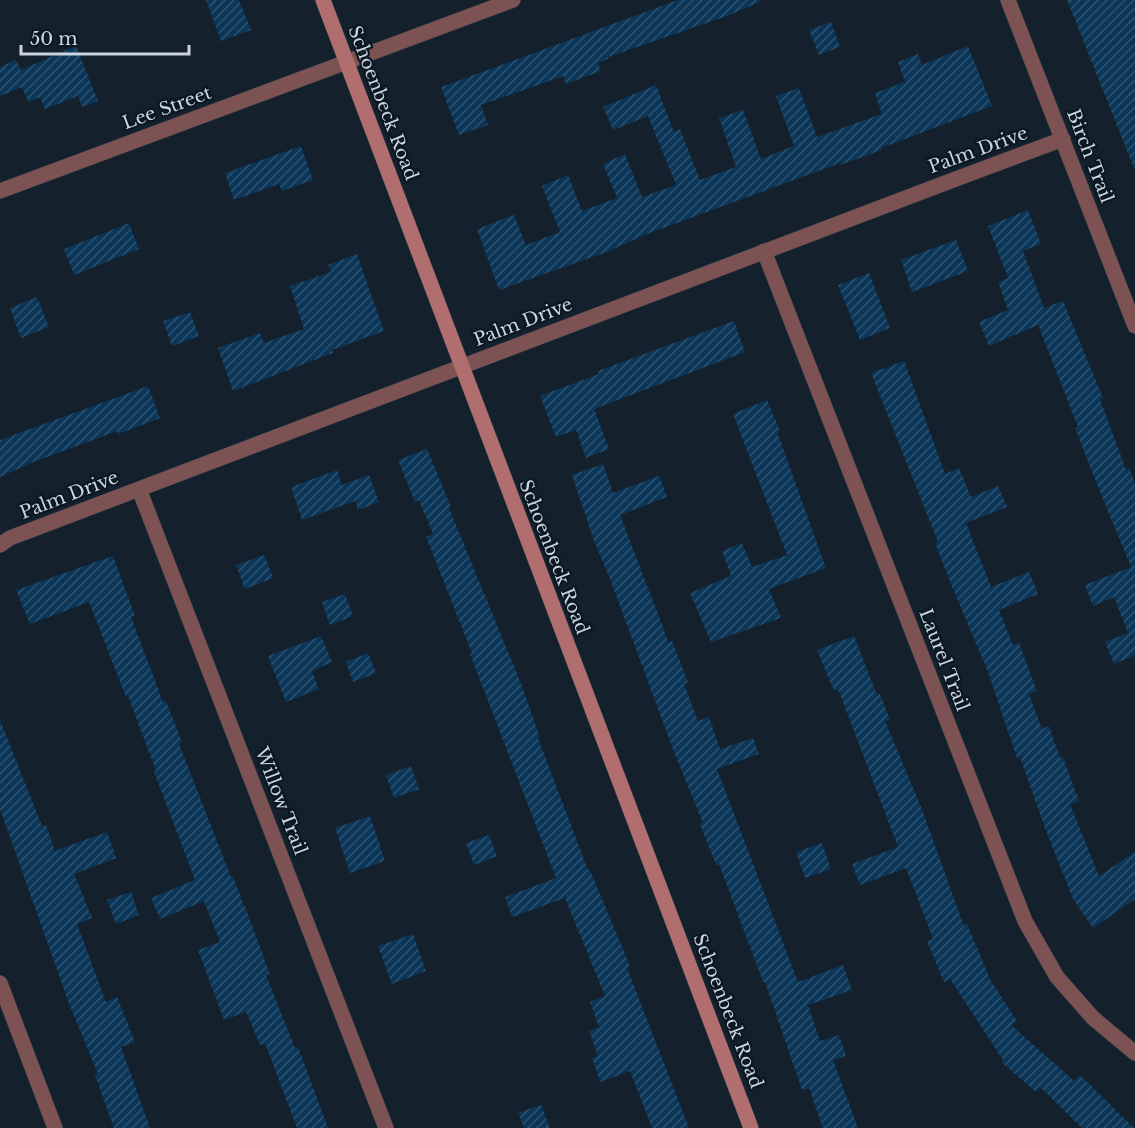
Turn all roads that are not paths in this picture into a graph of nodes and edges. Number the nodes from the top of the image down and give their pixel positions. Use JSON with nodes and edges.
{"nodes":[{"id":1,"x":323,"y":0,"type":"edge"},
{"id":2,"x":513,"y":0,"type":"edge"},
{"id":3,"x":1008,"y":0,"type":"edge"},
{"id":4,"x":347,"y":62,"type":"junction"},
{"id":5,"x":1063,"y":139,"type":"junction"},
{"id":6,"x":0,"y":191,"type":"edge"},
{"id":7,"x":764,"y":251,"type":"junction"},
{"id":8,"x":1135,"y":326,"type":"edge"},
{"id":9,"x":460,"y":367,"type":"junction"},
{"id":10,"x":139,"y":489,"type":"junction"},
{"id":11,"x":0,"y":545,"type":"edge"},
{"id":12,"x":0,"y":983,"type":"edge"},
{"id":13,"x":1135,"y":1053,"type":"edge"},
{"id":14,"x":55,"y":1128,"type":"edge"},
{"id":15,"x":386,"y":1128,"type":"edge"},
{"id":16,"x":752,"y":1128,"type":"edge"}],
"edges":[{"from":1,"to":4,"type":"main road","name":"Schoenbeck Road"},
{"from":2,"to":4,"type":"street","name":"Lee Street"},
{"from":3,"to":5,"type":"street","name":"Birch Trail"},
{"from":4,"to":6,"type":"street","name":"Lee Street"},
{"from":4,"to":9,"type":"main road","name":"Schoenbeck Road"},
{"from":5,"to":7,"type":"street","name":"Palm Drive"},
{"from":5,"to":8,"type":"street","name":"Birch Trail"},
{"from":7,"to":9,"type":"street","name":"Palm Drive"},
{"from":7,"to":13,"type":"street","name":"Laurel Trail"},
{"from":9,"to":10,"type":"street","name":"Palm Drive"},
{"from":9,"to":16,"type":"main road","name":"Schoenbeck Road"},
{"from":10,"to":11,"type":"street","name":"Palm Drive"},
{"from":10,"to":15,"type":"street","name":"Willow Trail"},
{"from":12,"to":14,"type":"street"}]}
